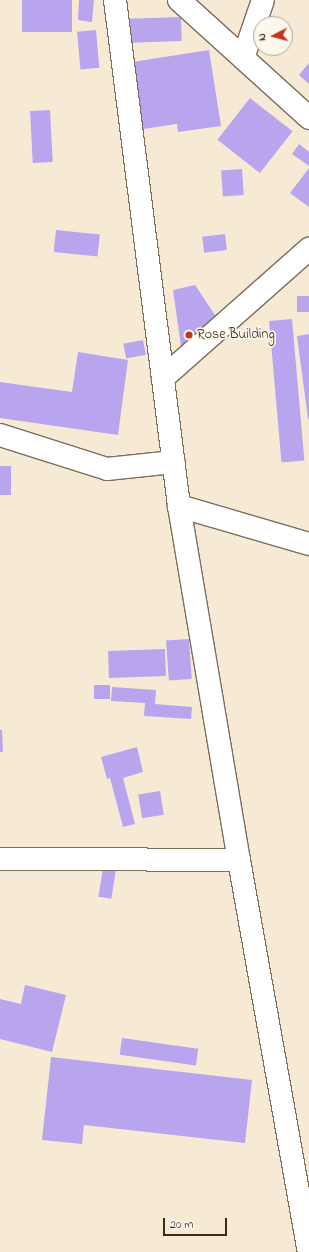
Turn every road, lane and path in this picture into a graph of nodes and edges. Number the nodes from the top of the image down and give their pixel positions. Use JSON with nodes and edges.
{"nodes":[{"id":1,"x":115,"y":0,"type":"edge"},
{"id":2,"x":179,"y":0,"type":"edge"},
{"id":3,"x":263,"y":0,"type":"edge"},
{"id":4,"x":243,"y":58,"type":"junction"},
{"id":5,"x":309,"y":118,"type":"edge"},
{"id":6,"x":309,"y":249,"type":"edge"},
{"id":7,"x":163,"y":378,"type":"junction"},
{"id":8,"x":0,"y":435,"type":"edge"},
{"id":9,"x":174,"y":462,"type":"junction"},
{"id":10,"x":179,"y":506,"type":"junction"},
{"id":11,"x":309,"y":544,"type":"edge"},
{"id":12,"x":0,"y":859,"type":"edge"},
{"id":13,"x":239,"y":860,"type":"junction"},
{"id":14,"x":309,"y":1252,"type":"edge"}],
"edges":[{"from":1,"to":7,"type":"street"},
{"from":2,"to":4,"type":"street"},
{"from":3,"to":4,"type":"street"},
{"from":4,"to":5,"type":"street"},
{"from":6,"to":7,"type":"street"},
{"from":7,"to":9,"type":"street"},
{"from":8,"to":9,"type":"street"},
{"from":9,"to":10,"type":"street"},
{"from":10,"to":11,"type":"street"},
{"from":10,"to":13,"type":"street"},
{"from":12,"to":13,"type":"street"},
{"from":13,"to":14,"type":"street"}]}
